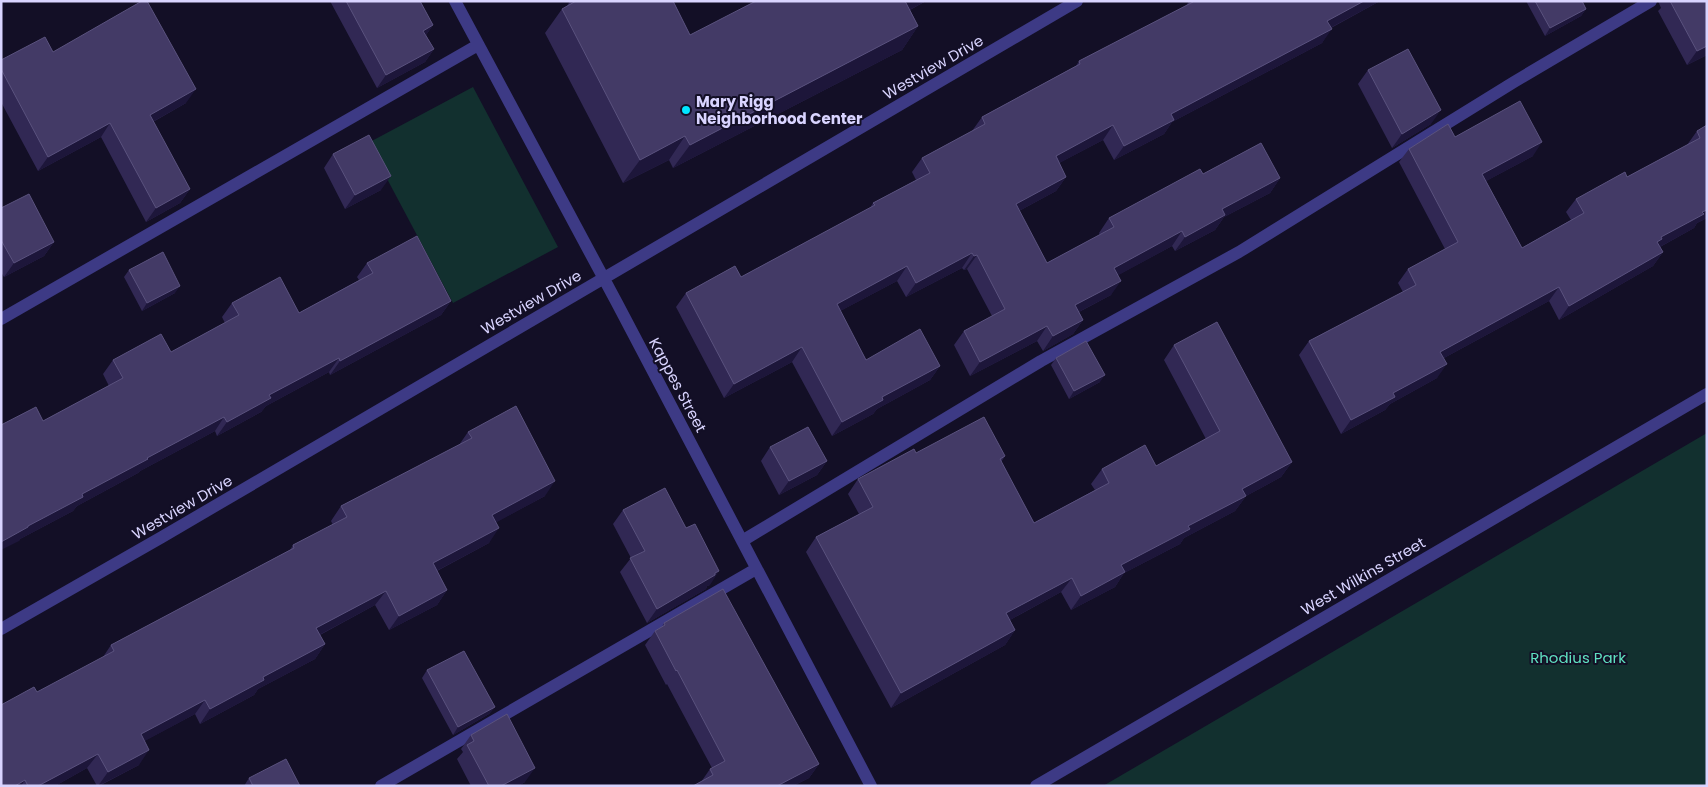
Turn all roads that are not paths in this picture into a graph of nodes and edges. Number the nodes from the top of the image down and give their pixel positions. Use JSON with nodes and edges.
{"nodes":[{"id":1,"x":455,"y":1,"type":"edge"},
{"id":2,"x":1077,"y":1,"type":"edge"},
{"id":3,"x":1651,"y":1,"type":"edge"},
{"id":4,"x":478,"y":45,"type":"junction"},
{"id":5,"x":604,"y":279,"type":"junction"},
{"id":6,"x":1,"y":319,"type":"edge"},
{"id":7,"x":1707,"y":394,"type":"edge"},
{"id":8,"x":742,"y":541,"type":"junction"},
{"id":9,"x":756,"y":569,"type":"junction"},
{"id":10,"x":1,"y":630,"type":"edge"},
{"id":11,"x":381,"y":786,"type":"edge"},
{"id":12,"x":871,"y":786,"type":"edge"},
{"id":13,"x":1036,"y":786,"type":"edge"}],
"edges":[{"from":1,"to":4,"type":"street","name":"Kappes Street"},
{"from":2,"to":5,"type":"street","name":"Westview Drive"},
{"from":3,"to":8,"type":"street"},
{"from":4,"to":5,"type":"street","name":"Kappes Street"},
{"from":4,"to":6,"type":"street"},
{"from":5,"to":8,"type":"street","name":"Kappes Street"},
{"from":5,"to":10,"type":"street","name":"Westview Drive"},
{"from":7,"to":13,"type":"street","name":"West Wilkins Street"},
{"from":8,"to":9,"type":"street","name":"Kappes Street"},
{"from":9,"to":11,"type":"street"},
{"from":9,"to":12,"type":"street","name":"Kappes Street"}]}
